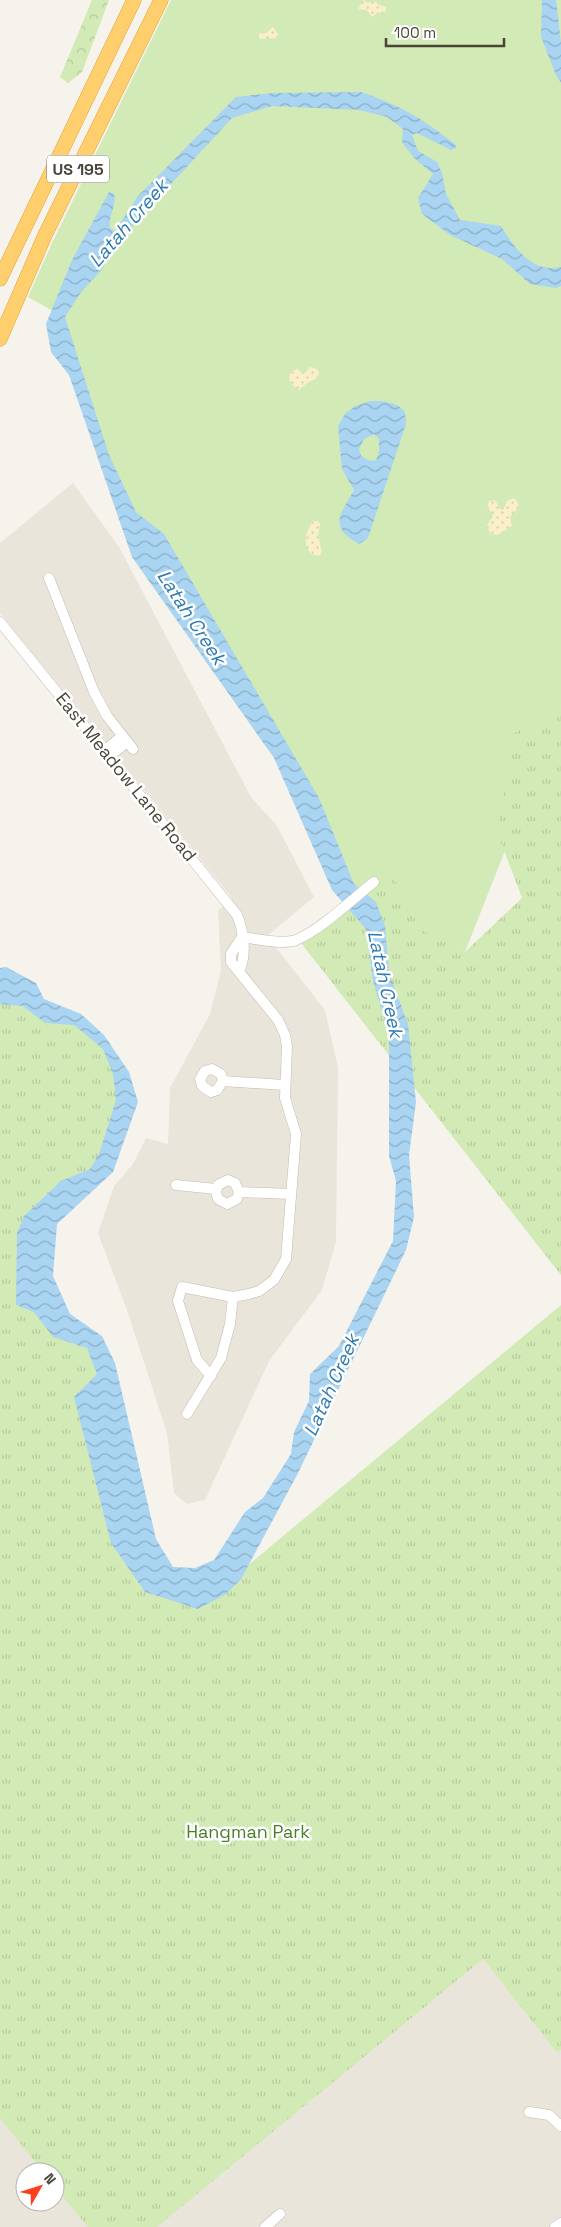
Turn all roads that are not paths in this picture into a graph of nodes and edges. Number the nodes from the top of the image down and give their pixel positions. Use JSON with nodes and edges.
{"nodes":[{"id":1,"x":134,"y":0,"type":"edge"},
{"id":2,"x":161,"y":0,"type":"edge"},
{"id":3,"x":0,"y":279,"type":"edge"},
{"id":4,"x":0,"y":340,"type":"edge"},
{"id":5,"x":49,"y":578,"type":"dead end"},
{"id":6,"x":0,"y":622,"type":"edge"},
{"id":7,"x":107,"y":754,"type":"junction"},
{"id":8,"x":374,"y":882,"type":"dead end"},
{"id":9,"x":242,"y":937,"type":"junction"},
{"id":10,"x":223,"y":1081,"type":"dead end"},
{"id":11,"x":284,"y":1086,"type":"junction"},
{"id":12,"x":176,"y":1185,"type":"dead end"},
{"id":13,"x":216,"y":1189,"type":"junction"},
{"id":14,"x":240,"y":1192,"type":"junction"},
{"id":15,"x":291,"y":1194,"type":"junction"},
{"id":16,"x":233,"y":1297,"type":"junction"},
{"id":17,"x":211,"y":1376,"type":"junction"},
{"id":18,"x":187,"y":1414,"type":"dead end"},
{"id":19,"x":529,"y":2112,"type":"dead end"},
{"id":20,"x":561,"y":2126,"type":"edge"},
{"id":21,"x":280,"y":2214,"type":"dead end"},
{"id":22,"x":561,"y":2223,"type":"edge"},
{"id":23,"x":265,"y":2227,"type":"edge"},
{"id":24,"x":555,"y":2227,"type":"edge"}],
"edges":[{"from":1,"to":3,"type":"highway","number":"US 195"},
{"from":2,"to":4,"type":"highway","number":"US 195"},
{"from":5,"to":7,"type":"street"},
{"from":6,"to":7,"type":"street","name":"East Meadow Lane Road"},
{"from":7,"to":9,"type":"street","name":"East Meadow Lane Road"},
{"from":8,"to":9,"type":"street"},
{"from":9,"to":11,"type":"street"},
{"from":10,"to":11,"type":"street"},
{"from":11,"to":15,"type":"street"},
{"from":12,"to":13,"type":"street"},
{"from":13,"to":14,"type":"street"},
{"from":13,"to":14,"type":"street"},
{"from":14,"to":15,"type":"street"},
{"from":15,"to":16,"type":"street"},
{"from":16,"to":17,"type":"street"},
{"from":16,"to":17,"type":"street"},
{"from":17,"to":18,"type":"street"},
{"from":19,"to":20,"type":"street"},
{"from":21,"to":23,"type":"street"},
{"from":22,"to":24,"type":"street"}]}
